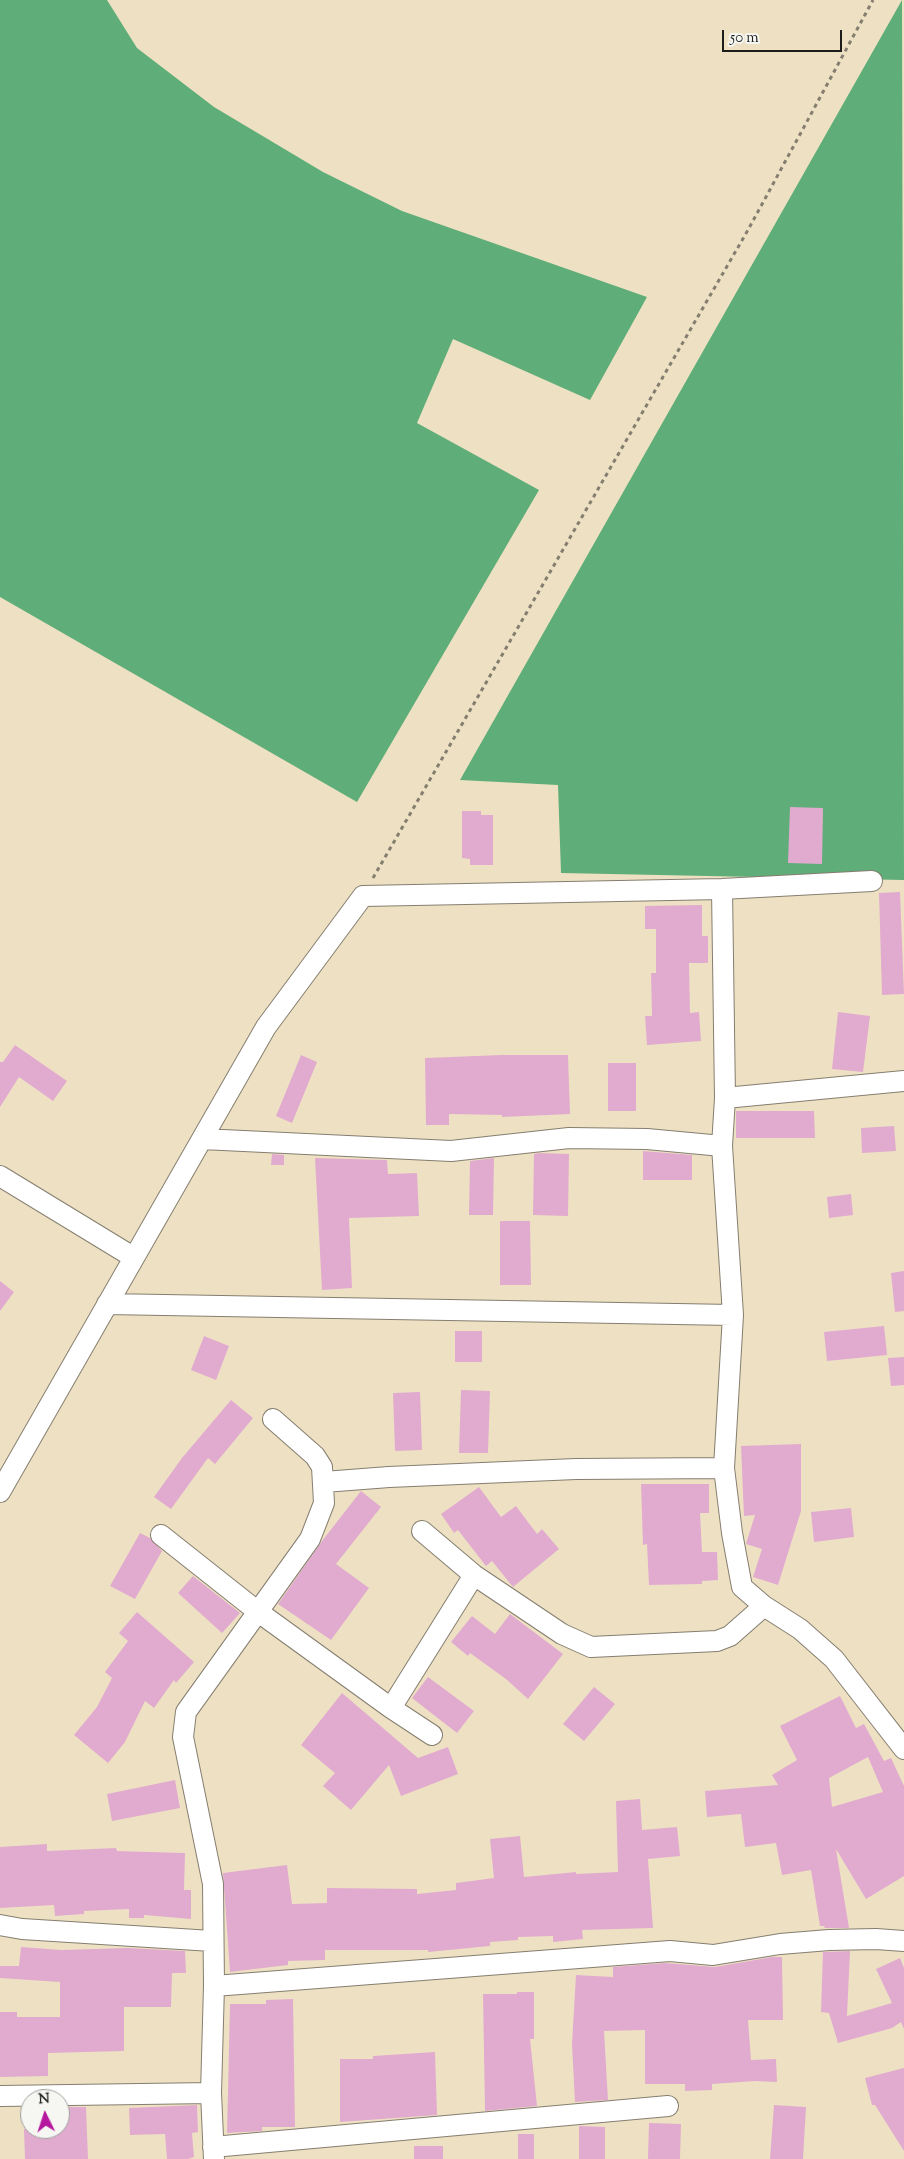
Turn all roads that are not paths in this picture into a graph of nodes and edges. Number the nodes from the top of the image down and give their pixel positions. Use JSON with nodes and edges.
{"nodes":[{"id":1,"x":872,"y":881,"type":"dead end"},
{"id":2,"x":722,"y":888,"type":"junction"},
{"id":3,"x":904,"y":1081,"type":"edge"},
{"id":4,"x":724,"y":1098,"type":"junction"},
{"id":5,"x":202,"y":1139,"type":"junction"},
{"id":6,"x":722,"y":1146,"type":"junction"},
{"id":7,"x":0,"y":1176,"type":"edge"},
{"id":8,"x":134,"y":1257,"type":"junction"},
{"id":9,"x":106,"y":1304,"type":"junction"},
{"id":10,"x":732,"y":1315,"type":"junction"},
{"id":11,"x":274,"y":1420,"type":"dead end"},
{"id":12,"x":724,"y":1468,"type":"junction"},
{"id":13,"x":324,"y":1482,"type":"junction"},
{"id":14,"x":0,"y":1492,"type":"edge"},
{"id":15,"x":422,"y":1531,"type":"dead end"},
{"id":16,"x":161,"y":1535,"type":"dead end"},
{"id":17,"x":474,"y":1575,"type":"junction"},
{"id":18,"x":764,"y":1606,"type":"junction"},
{"id":19,"x":257,"y":1611,"type":"junction"},
{"id":20,"x":391,"y":1708,"type":"junction"},
{"id":21,"x":432,"y":1735,"type":"dead end"},
{"id":22,"x":904,"y":1749,"type":"edge"},
{"id":23,"x":0,"y":1926,"type":"edge"},
{"id":24,"x":212,"y":1941,"type":"junction"},
{"id":25,"x":904,"y":1941,"type":"edge"},
{"id":26,"x":214,"y":1986,"type":"junction"},
{"id":27,"x":211,"y":2093,"type":"junction"},
{"id":28,"x":0,"y":2096,"type":"edge"},
{"id":29,"x":668,"y":2106,"type":"dead end"},
{"id":30,"x":214,"y":2153,"type":"edge"}],
"edges":[{"from":1,"to":2,"type":"street"},
{"from":2,"to":4,"type":"street"},
{"from":2,"to":5,"type":"street"},
{"from":3,"to":4,"type":"street"},
{"from":4,"to":6,"type":"street"},
{"from":5,"to":6,"type":"street"},
{"from":5,"to":8,"type":"street"},
{"from":6,"to":10,"type":"street"},
{"from":7,"to":8,"type":"street"},
{"from":8,"to":9,"type":"street"},
{"from":9,"to":10,"type":"street"},
{"from":9,"to":14,"type":"street"},
{"from":10,"to":12,"type":"street"},
{"from":11,"to":13,"type":"street"},
{"from":12,"to":13,"type":"street"},
{"from":12,"to":18,"type":"street"},
{"from":13,"to":19,"type":"street"},
{"from":15,"to":17,"type":"street"},
{"from":16,"to":19,"type":"street"},
{"from":17,"to":18,"type":"street"},
{"from":17,"to":20,"type":"street"},
{"from":18,"to":22,"type":"street"},
{"from":19,"to":20,"type":"street"},
{"from":19,"to":24,"type":"street"},
{"from":20,"to":21,"type":"street"},
{"from":23,"to":24,"type":"street"},
{"from":24,"to":26,"type":"street"},
{"from":25,"to":26,"type":"street"},
{"from":26,"to":27,"type":"street"},
{"from":27,"to":28,"type":"street"},
{"from":27,"to":30,"type":"street"},
{"from":29,"to":30,"type":"street"}]}
